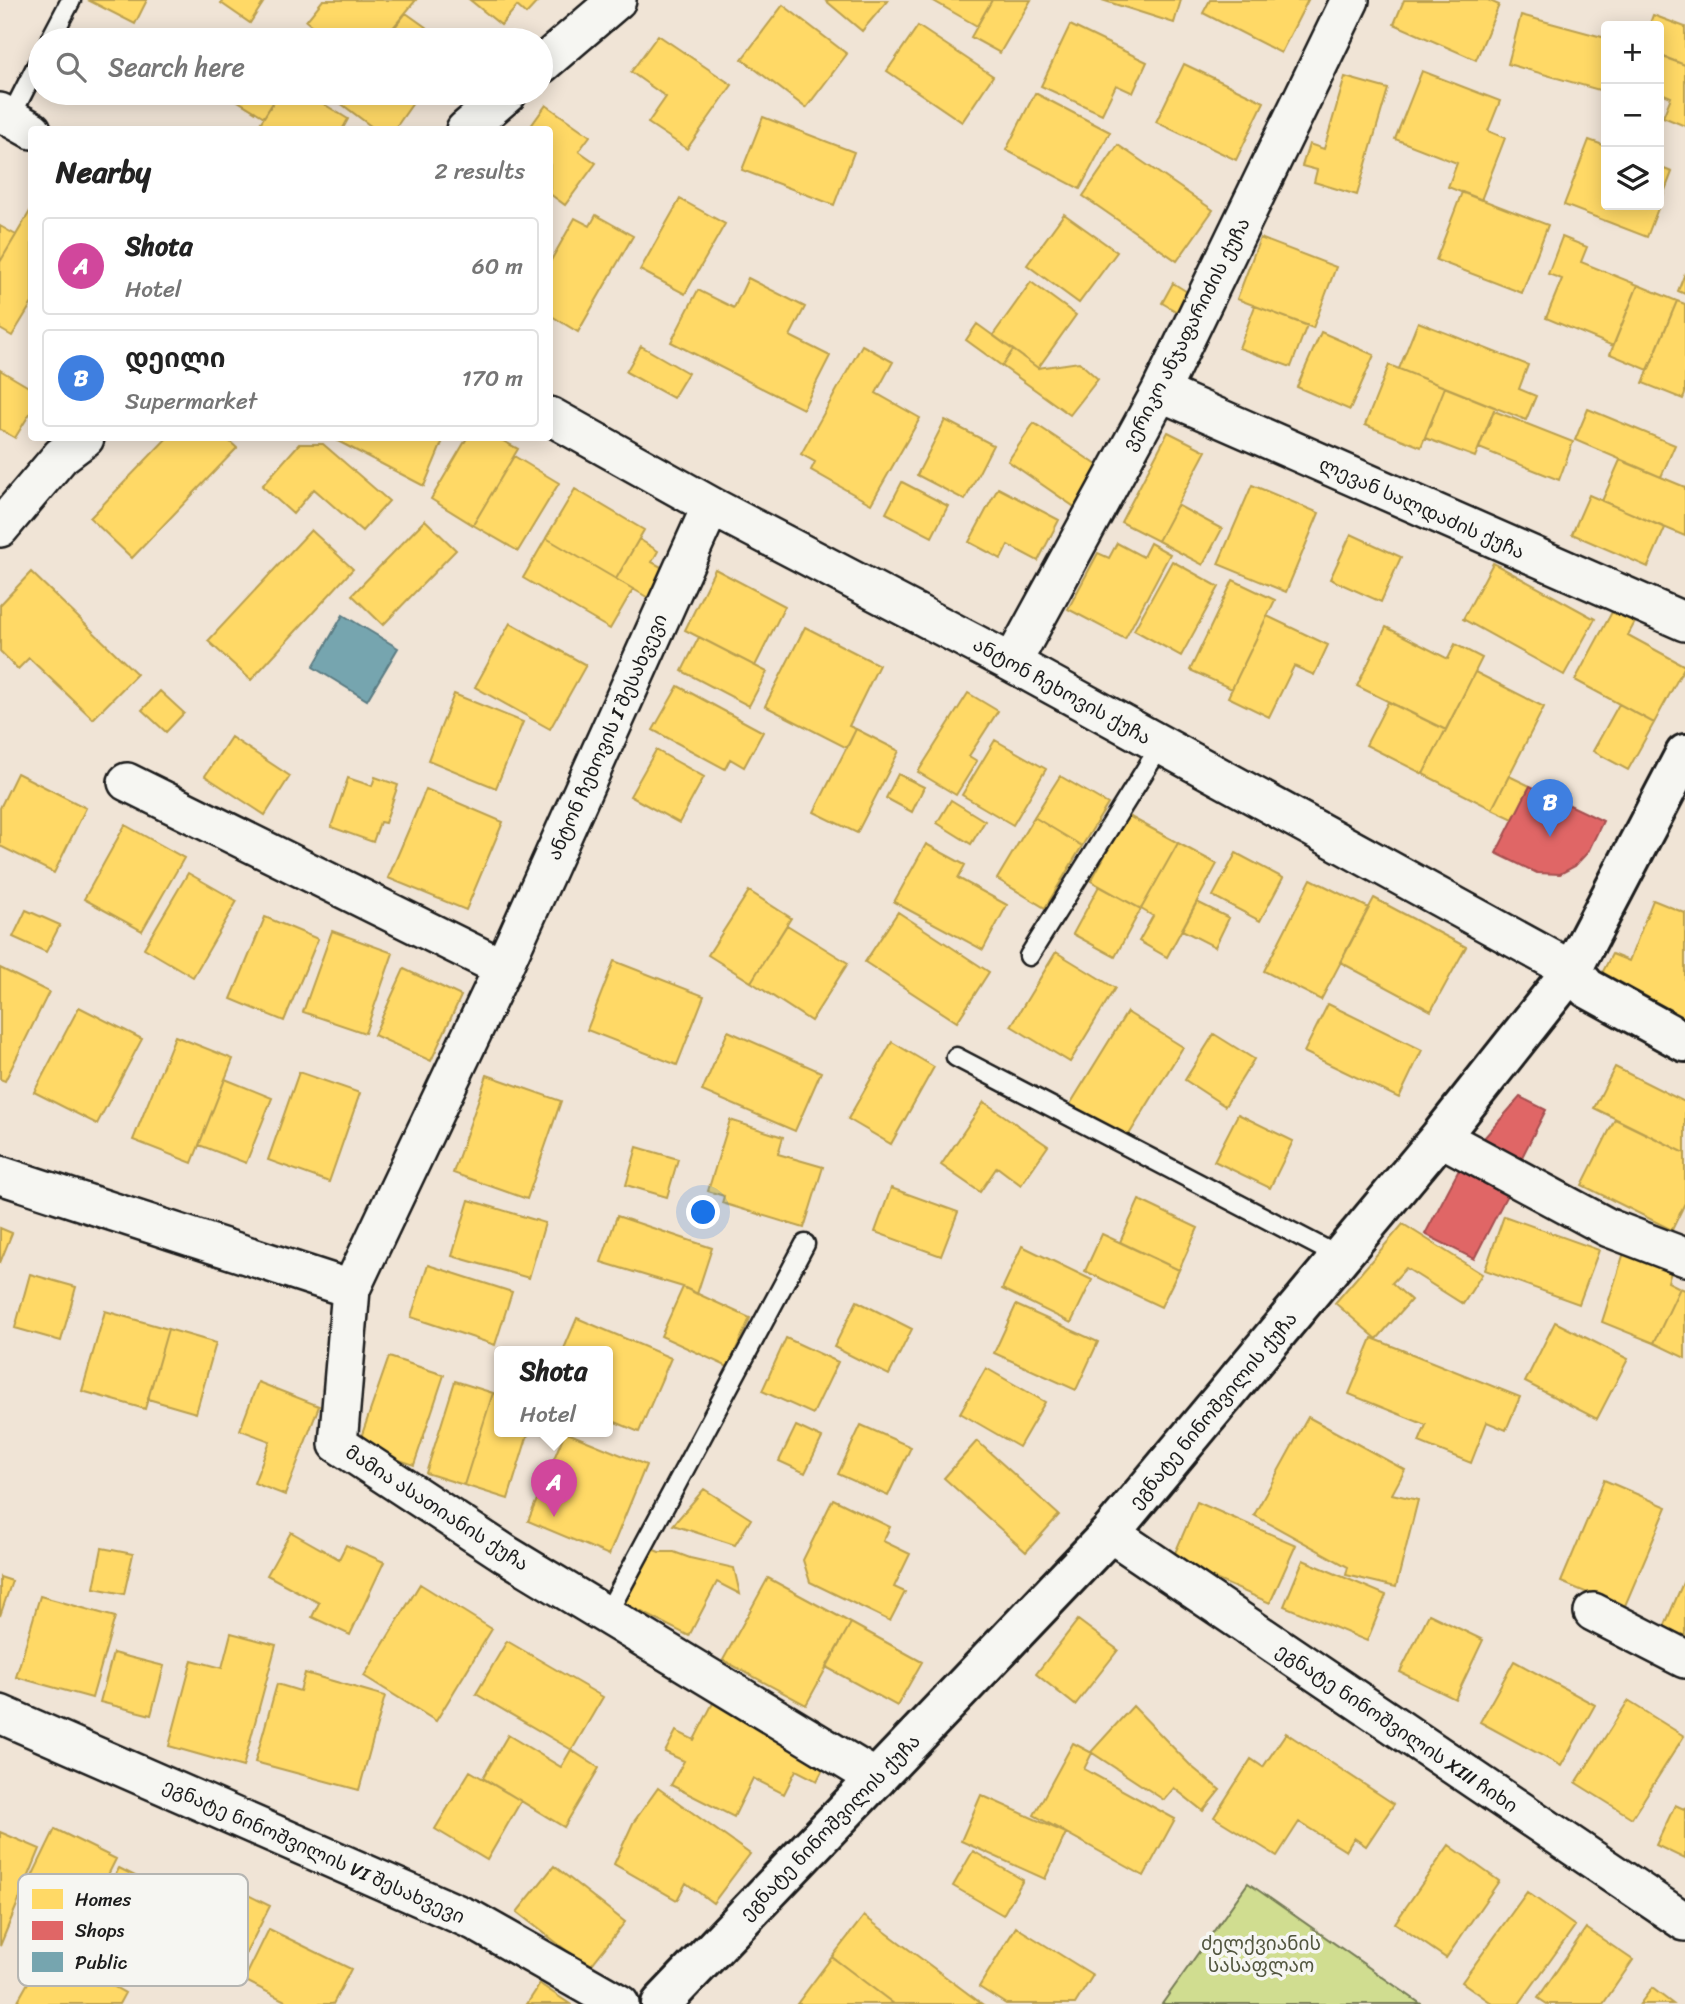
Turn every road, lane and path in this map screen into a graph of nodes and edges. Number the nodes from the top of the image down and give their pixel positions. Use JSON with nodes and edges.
{"nodes":[{"id":1,"x":71,"y":0,"type":"edge"},
{"id":2,"x":617,"y":0,"type":"edge"},
{"id":3,"x":1350,"y":0,"type":"edge"},
{"id":4,"x":56,"y":28,"type":"edge"},
{"id":5,"x":553,"y":55,"type":"edge"},
{"id":6,"x":28,"y":87,"type":"edge"},
{"id":7,"x":494,"y":105,"type":"edge"},
{"id":8,"x":14,"y":120,"type":"edge"},
{"id":9,"x":470,"y":126,"type":"edge"},
{"id":10,"x":1160,"y":392,"type":"junction"},
{"id":11,"x":553,"y":418,"type":"edge"},
{"id":12,"x":81,"y":441,"type":"edge"},
{"id":13,"x":711,"y":506,"type":"junction"},
{"id":14,"x":0,"y":528,"type":"edge"},
{"id":15,"x":1685,"y":622,"type":"edge"},
{"id":16,"x":1012,"y":663,"type":"junction"},
{"id":17,"x":1161,"y":744,"type":"junction"},
{"id":18,"x":1685,"y":754,"type":"edge"},
{"id":19,"x":127,"y":782,"type":"dead end"},
{"id":20,"x":1029,"y":957,"type":"dead end"},
{"id":21,"x":503,"y":968,"type":"junction"},
{"id":22,"x":1572,"y":970,"type":"junction"},
{"id":23,"x":1685,"y":1042,"type":"edge"},
{"id":24,"x":956,"y":1057,"type":"dead end"},
{"id":25,"x":1440,"y":1138,"type":"junction"},
{"id":26,"x":0,"y":1175,"type":"edge"},
{"id":27,"x":805,"y":1244,"type":"dead end"},
{"id":28,"x":1340,"y":1257,"type":"junction"},
{"id":29,"x":1685,"y":1257,"type":"edge"},
{"id":30,"x":351,"y":1289,"type":"junction"},
{"id":31,"x":1110,"y":1533,"type":"junction"},
{"id":32,"x":1593,"y":1612,"type":"dead end"},
{"id":33,"x":607,"y":1614,"type":"junction"},
{"id":34,"x":1685,"y":1659,"type":"edge"},
{"id":35,"x":0,"y":1714,"type":"edge"},
{"id":36,"x":877,"y":1779,"type":"junction"},
{"id":37,"x":1685,"y":1922,"type":"edge"},
{"id":38,"x":620,"y":2004,"type":"edge"},
{"id":39,"x":661,"y":2004,"type":"edge"}],
"edges":[{"from":1,"to":4,"type":"lane"},
{"from":2,"to":5,"type":"street"},
{"from":3,"to":10,"type":"street","name":"ვერიკო ანჯაფარიძის ქუჩა"},
{"from":6,"to":8,"type":"lane"},
{"from":7,"to":9,"type":"street"},
{"from":10,"to":15,"type":"street","name":"ლევან სალდაძის ქუჩა"},
{"from":10,"to":16,"type":"street","name":"ვერიკო ანჯაფარიძის ქუჩა"},
{"from":11,"to":13,"type":"street","name":"ანტონ ჩეხოვის ქუჩა"},
{"from":12,"to":14,"type":"street"},
{"from":13,"to":16,"type":"street","name":"ანტონ ჩეხოვის ქუჩა"},
{"from":13,"to":21,"type":"street","name":"ანტონ ჩეხოვის I შესახვევი"},
{"from":16,"to":17,"type":"street","name":"ანტონ ჩეხოვის ქუჩა"},
{"from":17,"to":20,"type":"lane"},
{"from":17,"to":22,"type":"street","name":"ანტონ ჩეხოვის ქუჩა"},
{"from":18,"to":22,"type":"main road","name":"ეგნატე ნინოშვილის ქუჩა"},
{"from":19,"to":21,"type":"street"},
{"from":21,"to":30,"type":"street","name":"ანტონ ჩეხოვის I შესახვევი"},
{"from":22,"to":23,"type":"main road"},
{"from":22,"to":25,"type":"main road","name":"ეგნატე ნინოშვილის ქუჩა"},
{"from":24,"to":28,"type":"lane"},
{"from":25,"to":28,"type":"main road","name":"ეგნატე ნინოშვილის ქუჩა"},
{"from":25,"to":29,"type":"street"},
{"from":26,"to":30,"type":"street"},
{"from":27,"to":33,"type":"lane"},
{"from":28,"to":31,"type":"main road","name":"ეგნატე ნინოშვილის ქუჩა"},
{"from":30,"to":33,"type":"street","name":"მამია ასათიანის ქუჩა"},
{"from":31,"to":36,"type":"main road","name":"ეგნატე ნინოშვილის ქუჩა"},
{"from":31,"to":37,"type":"street","name":"ეგნატე ნინოშვილის XIII ჩიხი"},
{"from":32,"to":34,"type":"street"},
{"from":33,"to":36,"type":"street","name":"მამია ასათიანის ქუჩა"},
{"from":35,"to":38,"type":"street","name":"ეგნატე ნინოშვილის VI შესახვევი"},
{"from":36,"to":39,"type":"main road","name":"ეგნატე ნინოშვილის ქუჩა"}]}
